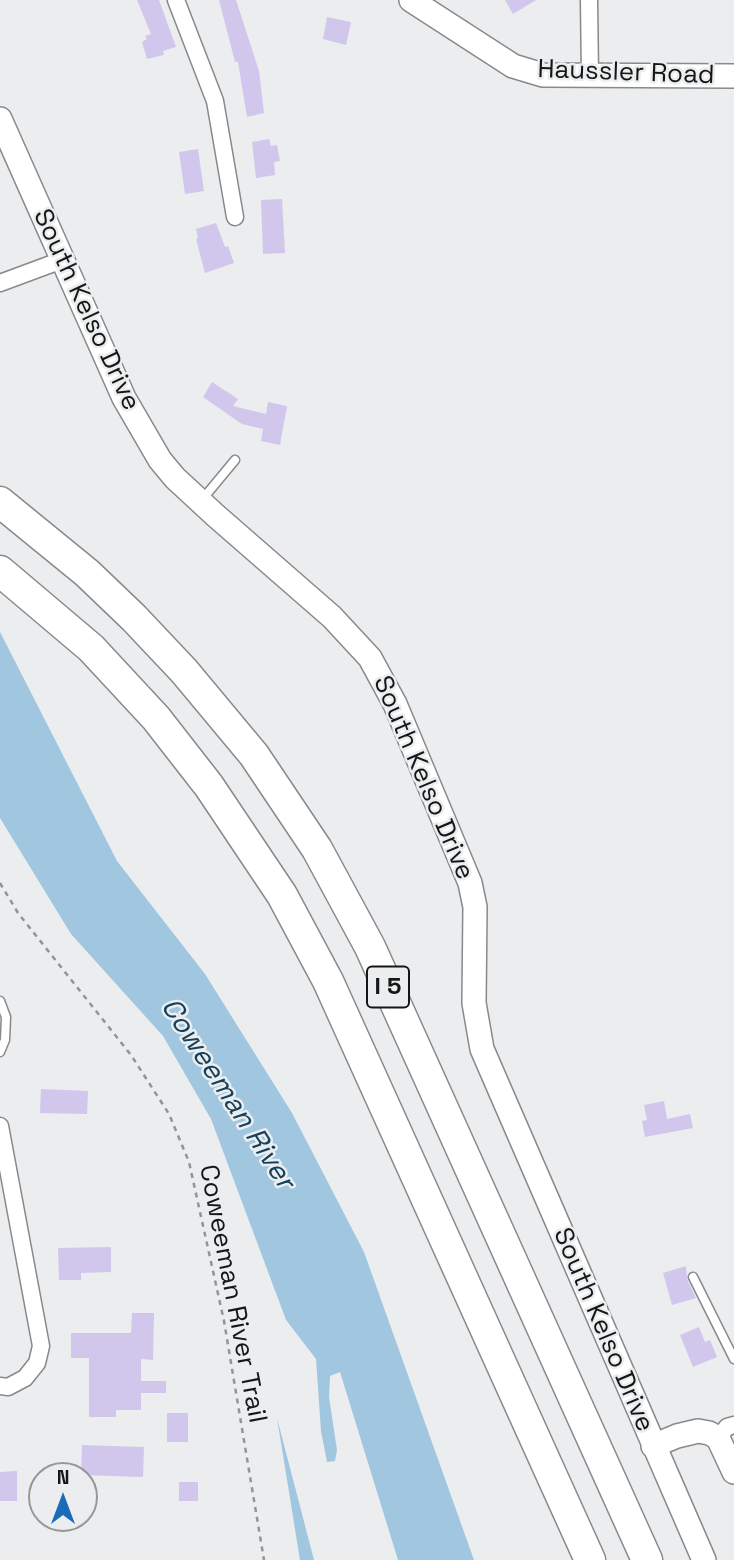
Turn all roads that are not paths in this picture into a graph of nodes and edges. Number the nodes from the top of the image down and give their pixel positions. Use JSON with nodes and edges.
{"nodes":[{"id":1,"x":176,"y":0,"type":"edge"},
{"id":2,"x":411,"y":0,"type":"edge"},
{"id":3,"x":589,"y":0,"type":"edge"},
{"id":4,"x":590,"y":76,"type":"junction"},
{"id":5,"x":734,"y":76,"type":"edge"},
{"id":6,"x":0,"y":119,"type":"edge"},
{"id":7,"x":235,"y":216,"type":"dead end"},
{"id":8,"x":62,"y":260,"type":"junction"},
{"id":9,"x":0,"y":283,"type":"edge"},
{"id":10,"x":235,"y":460,"type":"dead end"},
{"id":11,"x":0,"y":502,"type":"edge"},
{"id":12,"x":201,"y":502,"type":"junction"},
{"id":13,"x":3,"y":573,"type":"edge"},
{"id":14,"x":0,"y":1001,"type":"edge"},
{"id":15,"x":0,"y":1052,"type":"edge"},
{"id":16,"x":0,"y":1126,"type":"edge"},
{"id":17,"x":694,"y":1277,"type":"dead end"},
{"id":18,"x":734,"y":1359,"type":"edge"},
{"id":19,"x":0,"y":1386,"type":"edge"},
{"id":20,"x":726,"y":1432,"type":"edge"},
{"id":21,"x":653,"y":1447,"type":"junction"},
{"id":22,"x":734,"y":1472,"type":"edge"},
{"id":23,"x":590,"y":1560,"type":"edge"},
{"id":24,"x":647,"y":1560,"type":"edge"},
{"id":25,"x":704,"y":1560,"type":"edge"}],
"edges":[{"from":1,"to":7,"type":"street"},
{"from":2,"to":4,"type":"main road","name":"Haussler Road"},
{"from":3,"to":4,"type":"street"},
{"from":4,"to":5,"type":"main road","name":"Haussler Road"},
{"from":6,"to":8,"type":"main road","name":"South Kelso Drive"},
{"from":8,"to":9,"type":"street"},
{"from":8,"to":12,"type":"main road","name":"South Kelso Drive"},
{"from":10,"to":12,"type":"lane"},
{"from":11,"to":24,"type":"highway","number":"I 5"},
{"from":12,"to":21,"type":"main road","name":"South Kelso Drive"},
{"from":13,"to":23,"type":"highway","number":"I 5"},
{"from":14,"to":15,"type":"lane"},
{"from":16,"to":19,"type":"street"},
{"from":17,"to":18,"type":"lane"},
{"from":20,"to":21,"type":"main road"},
{"from":20,"to":22,"type":"main road"},
{"from":21,"to":25,"type":"main road","name":"South Kelso Drive"}]}
